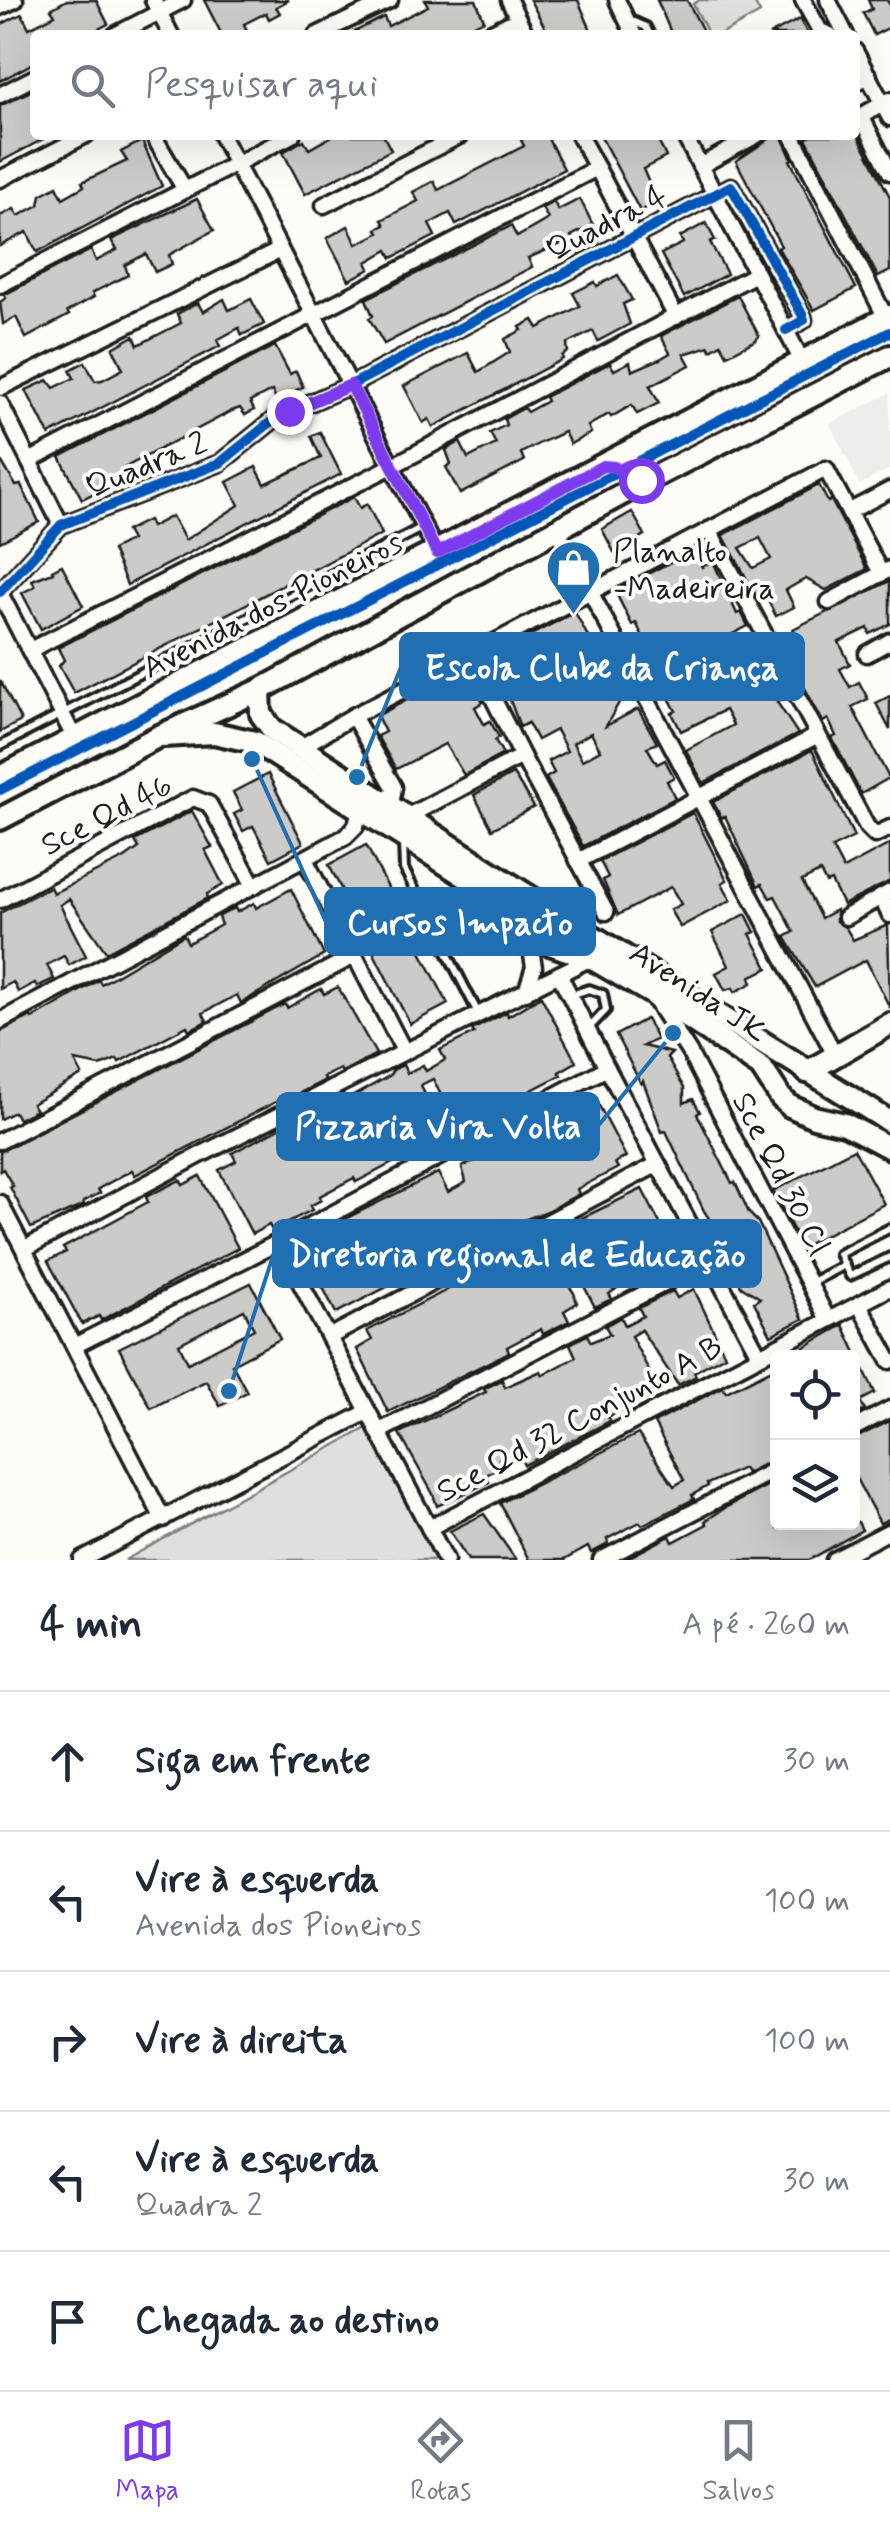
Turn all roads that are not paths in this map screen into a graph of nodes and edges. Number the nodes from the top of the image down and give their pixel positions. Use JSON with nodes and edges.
{"nodes":[{"id":1,"x":15,"y":0,"type":"edge"},
{"id":2,"x":183,"y":0,"type":"edge"},
{"id":3,"x":390,"y":0,"type":"edge"},
{"id":4,"x":509,"y":0,"type":"edge"},
{"id":5,"x":617,"y":0,"type":"edge"},
{"id":6,"x":803,"y":0,"type":"edge"},
{"id":7,"x":828,"y":0,"type":"edge"},
{"id":8,"x":156,"y":6,"type":"edge"},
{"id":9,"x":0,"y":7,"type":"edge"},
{"id":10,"x":626,"y":18,"type":"junction"},
{"id":11,"x":518,"y":19,"type":"junction"},
{"id":12,"x":122,"y":30,"type":"edge"},
{"id":13,"x":169,"y":30,"type":"edge"},
{"id":14,"x":327,"y":30,"type":"edge"},
{"id":15,"x":496,"y":30,"type":"edge"},
{"id":16,"x":524,"y":30,"type":"edge"},
{"id":17,"x":632,"y":30,"type":"edge"},
{"id":18,"x":648,"y":30,"type":"edge"},
{"id":19,"x":819,"y":30,"type":"edge"},
{"id":20,"x":843,"y":30,"type":"edge"},
{"id":21,"x":862,"y":79,"type":"edge"},
{"id":22,"x":30,"y":80,"type":"edge"},
{"id":23,"x":0,"y":95,"type":"edge"},
{"id":24,"x":888,"y":107,"type":"edge"},
{"id":25,"x":76,"y":140,"type":"edge"},
{"id":26,"x":156,"y":140,"type":"edge"},
{"id":27,"x":224,"y":140,"type":"edge"},
{"id":28,"x":282,"y":140,"type":"edge"},
{"id":29,"x":451,"y":140,"type":"edge"},
{"id":30,"x":581,"y":140,"type":"edge"},
{"id":31,"x":687,"y":140,"type":"edge"},
{"id":32,"x":748,"y":140,"type":"edge"},
{"id":33,"x":795,"y":140,"type":"edge"},
{"id":34,"x":236,"y":164,"type":"junction"},
{"id":35,"x":700,"y":166,"type":"junction"},
{"id":36,"x":597,"y":168,"type":"junction"},
{"id":37,"x":890,"y":172,"type":"edge"},
{"id":38,"x":0,"y":178,"type":"edge"},
{"id":39,"x":185,"y":190,"type":"junction"},
{"id":40,"x":716,"y":194,"type":"junction"},
{"id":41,"x":324,"y":206,"type":"dead end"},
{"id":42,"x":634,"y":236,"type":"junction"},
{"id":43,"x":280,"y":250,"type":"junction"},
{"id":44,"x":754,"y":276,"type":"junction"},
{"id":45,"x":0,"y":286,"type":"edge"},
{"id":46,"x":313,"y":314,"type":"junction"},
{"id":47,"x":888,"y":317,"type":"edge"},
{"id":48,"x":676,"y":318,"type":"junction"},
{"id":49,"x":786,"y":330,"type":"junction"},
{"id":50,"x":890,"y":356,"type":"edge"},
{"id":51,"x":803,"y":364,"type":"junction"},
{"id":52,"x":351,"y":385,"type":"junction"},
{"id":53,"x":0,"y":388,"type":"edge"},
{"id":54,"x":0,"y":403,"type":"edge"},
{"id":55,"x":634,"y":450,"type":"junction"},
{"id":56,"x":30,"y":461,"type":"junction"},
{"id":57,"x":392,"y":466,"type":"junction"},
{"id":58,"x":603,"y":466,"type":"junction"},
{"id":59,"x":648,"y":480,"type":"junction"},
{"id":60,"x":890,"y":490,"type":"edge"},
{"id":61,"x":622,"y":493,"type":"junction"},
{"id":62,"x":850,"y":511,"type":"junction"},
{"id":63,"x":61,"y":525,"type":"junction"},
{"id":64,"x":423,"y":526,"type":"junction"},
{"id":65,"x":557,"y":529,"type":"junction"},
{"id":66,"x":709,"y":530,"type":"junction"},
{"id":67,"x":437,"y":553,"type":"junction"},
{"id":68,"x":886,"y":571,"type":"edge"},
{"id":69,"x":590,"y":592,"type":"junction"},
{"id":70,"x":0,"y":593,"type":"edge"},
{"id":71,"x":829,"y":602,"type":"dead end"},
{"id":72,"x":890,"y":641,"type":"edge"},
{"id":73,"x":30,"y":650,"type":"junction"},
{"id":74,"x":867,"y":654,"type":"dead end"},
{"id":75,"x":472,"y":656,"type":"junction"},
{"id":76,"x":210,"y":668,"type":"junction"},
{"id":77,"x":260,"y":690,"type":"junction"},
{"id":78,"x":232,"y":702,"type":"junction"},
{"id":79,"x":62,"y":714,"type":"junction"},
{"id":80,"x":353,"y":716,"type":"junction"},
{"id":81,"x":816,"y":736,"type":"junction"},
{"id":82,"x":158,"y":737,"type":"junction"},
{"id":83,"x":76,"y":739,"type":"junction"},
{"id":84,"x":0,"y":746,"type":"edge"},
{"id":85,"x":301,"y":747,"type":"junction"},
{"id":86,"x":522,"y":756,"type":"junction"},
{"id":87,"x":10,"y":773,"type":"edge"},
{"id":88,"x":697,"y":798,"type":"junction"},
{"id":89,"x":36,"y":802,"type":"junction"},
{"id":90,"x":360,"y":808,"type":"junction"},
{"id":91,"x":0,"y":819,"type":"edge"},
{"id":92,"x":397,"y":820,"type":"junction"},
{"id":93,"x":890,"y":828,"type":"edge"},
{"id":94,"x":331,"y":845,"type":"junction"},
{"id":95,"x":305,"y":859,"type":"junction"},
{"id":96,"x":578,"y":861,"type":"junction"},
{"id":97,"x":254,"y":886,"type":"junction"},
{"id":98,"x":522,"y":892,"type":"junction"},
{"id":99,"x":885,"y":895,"type":"edge"},
{"id":100,"x":0,"y":900,"type":"edge"},
{"id":101,"x":504,"y":912,"type":"junction"},
{"id":102,"x":606,"y":912,"type":"dead end"},
{"id":103,"x":890,"y":914,"type":"edge"},
{"id":104,"x":846,"y":917,"type":"dead end"},
{"id":105,"x":530,"y":937,"type":"junction"},
{"id":106,"x":354,"y":956,"type":"junction"},
{"id":107,"x":591,"y":958,"type":"junction"},
{"id":108,"x":559,"y":974,"type":"junction"},
{"id":109,"x":526,"y":992,"type":"junction"},
{"id":110,"x":651,"y":993,"type":"junction"},
{"id":111,"x":570,"y":995,"type":"junction"},
{"id":112,"x":478,"y":1014,"type":"junction"},
{"id":113,"x":0,"y":1021,"type":"edge"},
{"id":114,"x":890,"y":1024,"type":"edge"},
{"id":115,"x":704,"y":1028,"type":"junction"},
{"id":116,"x":588,"y":1030,"type":"junction"},
{"id":117,"x":404,"y":1051,"type":"junction"},
{"id":118,"x":688,"y":1052,"type":"junction"},
{"id":119,"x":834,"y":1054,"type":"junction"},
{"id":120,"x":607,"y":1068,"type":"junction"},
{"id":121,"x":801,"y":1068,"type":"junction"},
{"id":122,"x":775,"y":1090,"type":"junction"},
{"id":123,"x":890,"y":1122,"type":"edge"},
{"id":124,"x":0,"y":1141,"type":"edge"},
{"id":125,"x":890,"y":1148,"type":"edge"},
{"id":126,"x":658,"y":1164,"type":"junction"},
{"id":127,"x":0,"y":1202,"type":"edge"},
{"id":128,"x":890,"y":1228,"type":"edge"},
{"id":129,"x":279,"y":1242,"type":"junction"},
{"id":130,"x":24,"y":1249,"type":"junction"},
{"id":131,"x":890,"y":1256,"type":"edge"},
{"id":132,"x":707,"y":1261,"type":"junction"},
{"id":133,"x":844,"y":1265,"type":"junction"},
{"id":134,"x":809,"y":1284,"type":"junction"},
{"id":135,"x":890,"y":1288,"type":"edge"},
{"id":136,"x":858,"y":1304,"type":"junction"},
{"id":137,"x":827,"y":1318,"type":"junction"},
{"id":138,"x":328,"y":1337,"type":"junction"},
{"id":139,"x":74,"y":1346,"type":"junction"},
{"id":140,"x":759,"y":1355,"type":"junction"},
{"id":141,"x":890,"y":1361,"type":"edge"},
{"id":142,"x":890,"y":1409,"type":"edge"},
{"id":143,"x":367,"y":1412,"type":"junction"},
{"id":144,"x":860,"y":1424,"type":"edge"},
{"id":145,"x":378,"y":1432,"type":"junction"},
{"id":146,"x":770,"y":1472,"type":"edge"},
{"id":147,"x":163,"y":1519,"type":"junction"},
{"id":148,"x":429,"y":1528,"type":"junction"},
{"id":149,"x":890,"y":1531,"type":"edge"},
{"id":150,"x":82,"y":1560,"type":"edge"},
{"id":151,"x":446,"y":1560,"type":"edge"},
{"id":152,"x":601,"y":1560,"type":"edge"},
{"id":153,"x":834,"y":1560,"type":"edge"}],
"edges":[{"from":1,"to":9,"type":"street"},
{"from":2,"to":8,"type":"street"},
{"from":3,"to":14,"type":"street"},
{"from":4,"to":11,"type":"street"},
{"from":5,"to":10,"type":"street"},
{"from":6,"to":19,"type":"street"},
{"from":7,"to":20,"type":"street"},
{"from":8,"to":12,"type":"street"},
{"from":8,"to":13,"type":"street"},
{"from":10,"to":17,"type":"street"},
{"from":10,"to":18,"type":"lane"},
{"from":11,"to":15,"type":"street"},
{"from":11,"to":16,"type":"street"},
{"from":21,"to":24,"type":"street"},
{"from":22,"to":23,"type":"street"},
{"from":24,"to":37,"type":"street"},
{"from":25,"to":38,"type":"street"},
{"from":26,"to":39,"type":"street"},
{"from":27,"to":34,"type":"street"},
{"from":28,"to":34,"type":"street"},
{"from":29,"to":41,"type":"street"},
{"from":30,"to":36,"type":"street"},
{"from":31,"to":35,"type":"street"},
{"from":32,"to":35,"type":"street"},
{"from":33,"to":47,"type":"street"},
{"from":34,"to":39,"type":"street"},
{"from":34,"to":43,"type":"street"},
{"from":35,"to":40,"type":"street"},
{"from":36,"to":42,"type":"street"},
{"from":36,"to":46,"type":"street"},
{"from":39,"to":45,"type":"street"},
{"from":40,"to":42,"type":"street","name":"Quadra 4"},
{"from":40,"to":44,"type":"street"},
{"from":40,"to":49,"type":"street","name":"Quadra 4"},
{"from":42,"to":48,"type":"street"},
{"from":42,"to":52,"type":"street","name":"Quadra 4"},
{"from":43,"to":46,"type":"street"},
{"from":43,"to":53,"type":"street"},
{"from":44,"to":48,"type":"street"},
{"from":44,"to":49,"type":"street"},
{"from":46,"to":52,"type":"street"},
{"from":46,"to":56,"type":"street"},
{"from":47,"to":51,"type":"main road","name":"Avenida dos Pioneiros"},
{"from":48,"to":57,"type":"street"},
{"from":49,"to":51,"type":"street"},
{"from":50,"to":59,"type":"main road","name":"Avenida dos Pioneiros"},
{"from":51,"to":55,"type":"main road","name":"Avenida dos Pioneiros"},
{"from":52,"to":57,"type":"street"},
{"from":52,"to":63,"type":"street","name":"Quadra 2"},
{"from":54,"to":56,"type":"street"},
{"from":55,"to":58,"type":"main road","name":"Avenida dos Pioneiros"},
{"from":55,"to":59,"type":"main road"},
{"from":56,"to":63,"type":"street"},
{"from":57,"to":64,"type":"street"},
{"from":57,"to":73,"type":"street"},
{"from":58,"to":61,"type":"main road"},
{"from":58,"to":67,"type":"main road","name":"Avenida dos Pioneiros"},
{"from":59,"to":61,"type":"main road","name":"Avenida dos Pioneiros"},
{"from":60,"to":62,"type":"street"},
{"from":61,"to":65,"type":"main road","name":"Avenida dos Pioneiros"},
{"from":62,"to":66,"type":"street"},
{"from":62,"to":68,"type":"street"},
{"from":63,"to":70,"type":"street"},
{"from":64,"to":67,"type":"street"},
{"from":64,"to":79,"type":"lane"},
{"from":65,"to":69,"type":"street"},
{"from":65,"to":77,"type":"main road","name":"Avenida dos Pioneiros"},
{"from":66,"to":69,"type":"street"},
{"from":66,"to":81,"type":"street"},
{"from":67,"to":76,"type":"main road","name":"Avenida dos Pioneiros"},
{"from":68,"to":71,"type":"street"},
{"from":69,"to":75,"type":"street"},
{"from":69,"to":88,"type":"street"},
{"from":70,"to":73,"type":"street"},
{"from":72,"to":74,"type":"street"},
{"from":73,"to":79,"type":"street"},
{"from":75,"to":80,"type":"street"},
{"from":75,"to":86,"type":"street"},
{"from":76,"to":78,"type":"main road"},
{"from":76,"to":83,"type":"main road","name":"Avenida dos Pioneiros"},
{"from":77,"to":78,"type":"main road","name":"Avenida dos Pioneiros"},
{"from":77,"to":85,"type":"main road","name":"Avenida JK"},
{"from":78,"to":82,"type":"main road","name":"Avenida dos Pioneiros"},
{"from":79,"to":83,"type":"street"},
{"from":79,"to":84,"type":"lane"},
{"from":80,"to":85,"type":"street"},
{"from":80,"to":92,"type":"street"},
{"from":81,"to":88,"type":"street"},
{"from":81,"to":93,"type":"street"},
{"from":82,"to":89,"type":"main road","name":"Avenida dos Pioneiros"},
{"from":82,"to":90,"type":"main road","name":"Avenida JK"},
{"from":83,"to":87,"type":"main road","name":"Avenida dos Pioneiros"},
{"from":85,"to":92,"type":"main road","name":"Avenida JK"},
{"from":86,"to":92,"type":"street"},
{"from":86,"to":96,"type":"street"},
{"from":87,"to":89,"type":"main road"},
{"from":88,"to":96,"type":"street"},
{"from":88,"to":119,"type":"street"},
{"from":89,"to":91,"type":"main road","name":"Avenida dos Pioneiros"},
{"from":90,"to":92,"type":"main road","name":"Avenida JK"},
{"from":90,"to":94,"type":"street"},
{"from":92,"to":94,"type":"street"},
{"from":92,"to":98,"type":"main road","name":"Avenida JK"},
{"from":92,"to":101,"type":"main road","name":"Avenida JK"},
{"from":92,"to":112,"type":"lane"},
{"from":94,"to":95,"type":"street"},
{"from":95,"to":97,"type":"street"},
{"from":95,"to":106,"type":"street"},
{"from":96,"to":102,"type":"street"},
{"from":97,"to":100,"type":"street","name":"Sce Qd 46"},
{"from":97,"to":113,"type":"street"},
{"from":98,"to":101,"type":"main road"},
{"from":98,"to":121,"type":"main road","name":"Avenida JK"},
{"from":99,"to":103,"type":"street"},
{"from":99,"to":104,"type":"street"},
{"from":101,"to":105,"type":"main road","name":"Avenida JK"},
{"from":105,"to":107,"type":"main road","name":"Avenida JK"},
{"from":105,"to":109,"type":"street"},
{"from":106,"to":117,"type":"street"},
{"from":106,"to":124,"type":"street"},
{"from":107,"to":108,"type":"street"},
{"from":107,"to":110,"type":"main road","name":"Avenida JK"},
{"from":108,"to":109,"type":"street"},
{"from":108,"to":111,"type":"street"},
{"from":109,"to":112,"type":"street"},
{"from":110,"to":115,"type":"main road","name":"Avenida JK"},
{"from":110,"to":118,"type":"street","name":"Sce Qd 30 Cl"},
{"from":111,"to":116,"type":"street"},
{"from":111,"to":116,"type":"lane"},
{"from":112,"to":117,"type":"street"},
{"from":114,"to":119,"type":"main road"},
{"from":115,"to":118,"type":"street"},
{"from":115,"to":122,"type":"main road","name":"Avenida JK"},
{"from":116,"to":120,"type":"street"},
{"from":117,"to":130,"type":"street"},
{"from":118,"to":134,"type":"street","name":"Sce Qd 30 Cl"},
{"from":119,"to":121,"type":"main road"},
{"from":120,"to":126,"type":"street"},
{"from":120,"to":129,"type":"street"},
{"from":121,"to":122,"type":"main road"},
{"from":121,"to":123,"type":"main road","name":"Avenida JK"},
{"from":122,"to":125,"type":"main road","name":"Avenida JK"},
{"from":126,"to":132,"type":"street"},
{"from":126,"to":138,"type":"street"},
{"from":127,"to":130,"type":"street"},
{"from":128,"to":133,"type":"lane"},
{"from":129,"to":138,"type":"street","name":"Sce Qd 32 Conjunto A B"},
{"from":129,"to":139,"type":"street"},
{"from":130,"to":139,"type":"street"},
{"from":131,"to":133,"type":"lane"},
{"from":132,"to":140,"type":"street"},
{"from":132,"to":145,"type":"street"},
{"from":133,"to":134,"type":"lane"},
{"from":134,"to":137,"type":"street","name":"Sce Qd 30 Cl"},
{"from":135,"to":136,"type":"street","name":"Sce Qd 32 Conjunto A B"},
{"from":136,"to":137,"type":"street","name":"Sce Qd 32 Conjunto A B"},
{"from":136,"to":141,"type":"street"},
{"from":137,"to":140,"type":"street","name":"Sce Qd 32 Conjunto A B"},
{"from":138,"to":143,"type":"street","name":"Sce Qd 32 Conjunto A B"},
{"from":139,"to":147,"type":"street"},
{"from":140,"to":148,"type":"street","name":"Sce Qd 32 Conjunto A B"},
{"from":142,"to":144,"type":"street"},
{"from":143,"to":145,"type":"street","name":"Sce Qd 32 Conjunto A B"},
{"from":143,"to":147,"type":"street"},
{"from":145,"to":148,"type":"street","name":"Sce Qd 32 Conjunto A B"},
{"from":146,"to":152,"type":"street"},
{"from":147,"to":150,"type":"street"},
{"from":148,"to":151,"type":"street"},
{"from":149,"to":153,"type":"street"}]}
